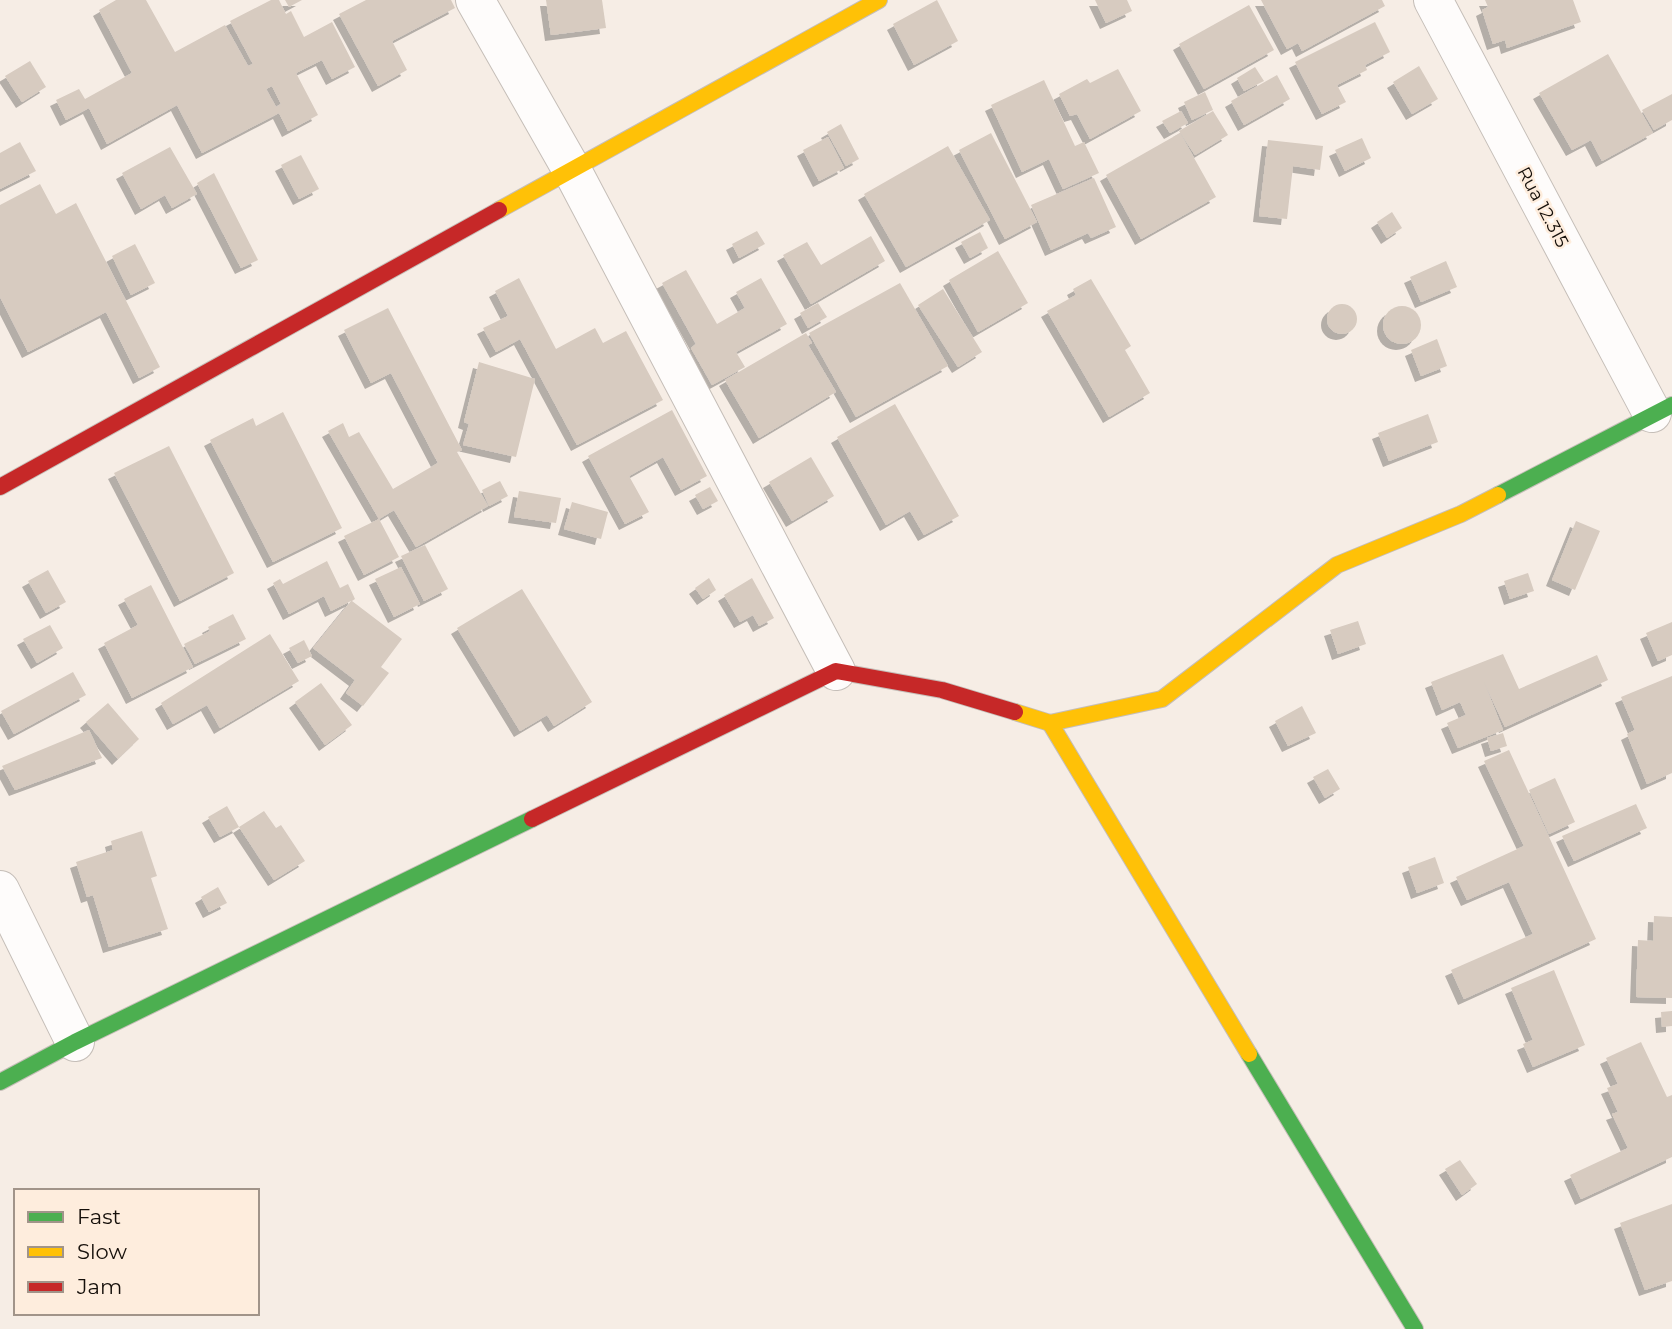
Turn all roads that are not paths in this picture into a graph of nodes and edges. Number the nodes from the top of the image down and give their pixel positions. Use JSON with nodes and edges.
{"nodes":[{"id":1,"x":475,"y":0,"type":"edge"},
{"id":2,"x":879,"y":0,"type":"edge"},
{"id":3,"x":1433,"y":0,"type":"edge"},
{"id":4,"x":573,"y":172,"type":"junction"},
{"id":5,"x":1662,"y":409,"type":"edge"},
{"id":6,"x":0,"y":487,"type":"edge"},
{"id":7,"x":836,"y":671,"type":"junction"},
{"id":8,"x":1051,"y":723,"type":"junction"},
{"id":9,"x":0,"y":890,"type":"edge"},
{"id":10,"x":75,"y":1042,"type":"junction"},
{"id":11,"x":0,"y":1082,"type":"edge"},
{"id":12,"x":1415,"y":1329,"type":"edge"}],
"edges":[{"from":1,"to":4,"type":"street"},
{"from":2,"to":4,"type":"street"},
{"from":3,"to":5,"type":"street","name":"Rua 12.315"},
{"from":4,"to":6,"type":"street"},
{"from":4,"to":7,"type":"street"},
{"from":5,"to":8,"type":"street"},
{"from":7,"to":8,"type":"street"},
{"from":7,"to":10,"type":"street"},
{"from":8,"to":12,"type":"street"},
{"from":9,"to":10,"type":"street"},
{"from":10,"to":11,"type":"street"}]}
